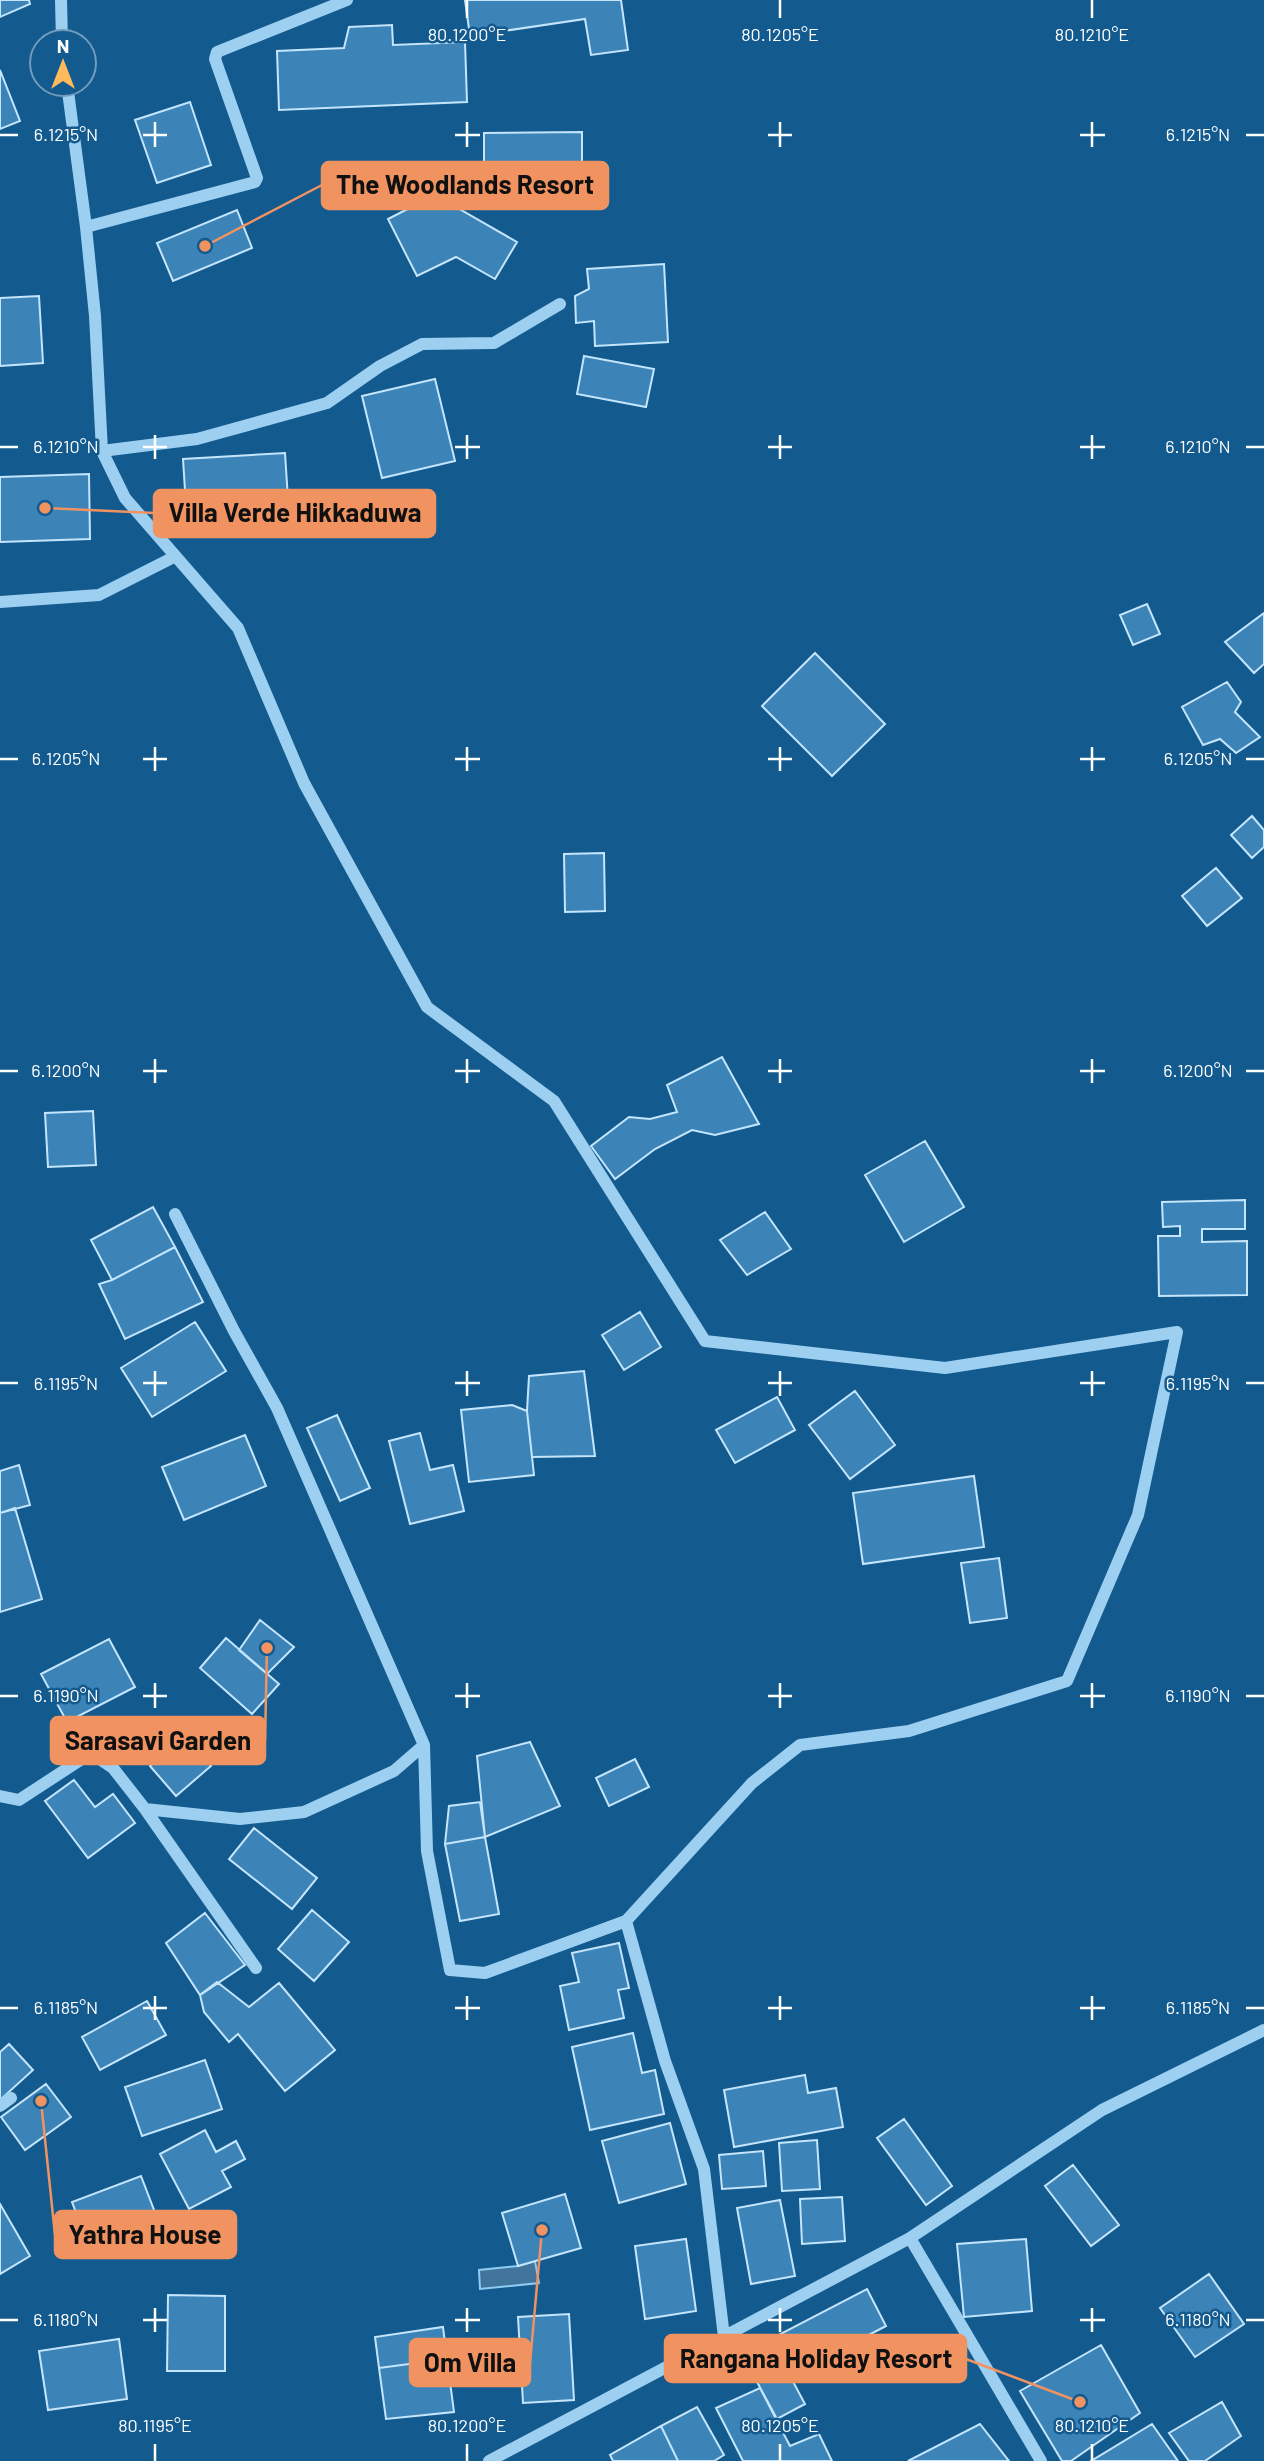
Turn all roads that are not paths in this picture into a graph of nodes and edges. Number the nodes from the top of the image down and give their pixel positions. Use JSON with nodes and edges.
{"nodes":[{"id":1,"x":61,"y":0,"type":"edge"},
{"id":2,"x":347,"y":0,"type":"edge"},
{"id":3,"x":62,"y":28,"type":"edge"},
{"id":4,"x":69,"y":98,"type":"edge"},
{"id":5,"x":86,"y":227,"type":"junction"},
{"id":6,"x":561,"y":304,"type":"dead end"},
{"id":7,"x":102,"y":451,"type":"junction"},
{"id":8,"x":174,"y":557,"type":"junction"},
{"id":9,"x":0,"y":602,"type":"edge"},
{"id":10,"x":176,"y":1214,"type":"dead end"},
{"id":11,"x":424,"y":1745,"type":"junction"},
{"id":12,"x":0,"y":1796,"type":"edge"},
{"id":13,"x":145,"y":1809,"type":"junction"},
{"id":14,"x":626,"y":1921,"type":"junction"},
{"id":15,"x":256,"y":1968,"type":"dead end"},
{"id":16,"x":1264,"y":2030,"type":"edge"},
{"id":17,"x":11,"y":2098,"type":"dead end"},
{"id":18,"x":0,"y":2106,"type":"edge"},
{"id":19,"x":910,"y":2238,"type":"junction"},
{"id":20,"x":724,"y":2337,"type":"junction"},
{"id":21,"x":489,"y":2461,"type":"edge"},
{"id":22,"x":1041,"y":2461,"type":"edge"}],
"edges":[{"from":1,"to":3,"type":"street"},
{"from":2,"to":5,"type":"street"},
{"from":4,"to":5,"type":"street"},
{"from":5,"to":7,"type":"street"},
{"from":6,"to":7,"type":"street"},
{"from":7,"to":8,"type":"street"},
{"from":8,"to":9,"type":"street"},
{"from":8,"to":14,"type":"street"},
{"from":10,"to":11,"type":"street"},
{"from":11,"to":13,"type":"street"},
{"from":11,"to":14,"type":"street"},
{"from":12,"to":13,"type":"street"},
{"from":13,"to":15,"type":"street"},
{"from":14,"to":20,"type":"street"},
{"from":16,"to":19,"type":"street"},
{"from":17,"to":18,"type":"street"},
{"from":19,"to":20,"type":"street"},
{"from":19,"to":22,"type":"street"},
{"from":20,"to":21,"type":"street"}]}
